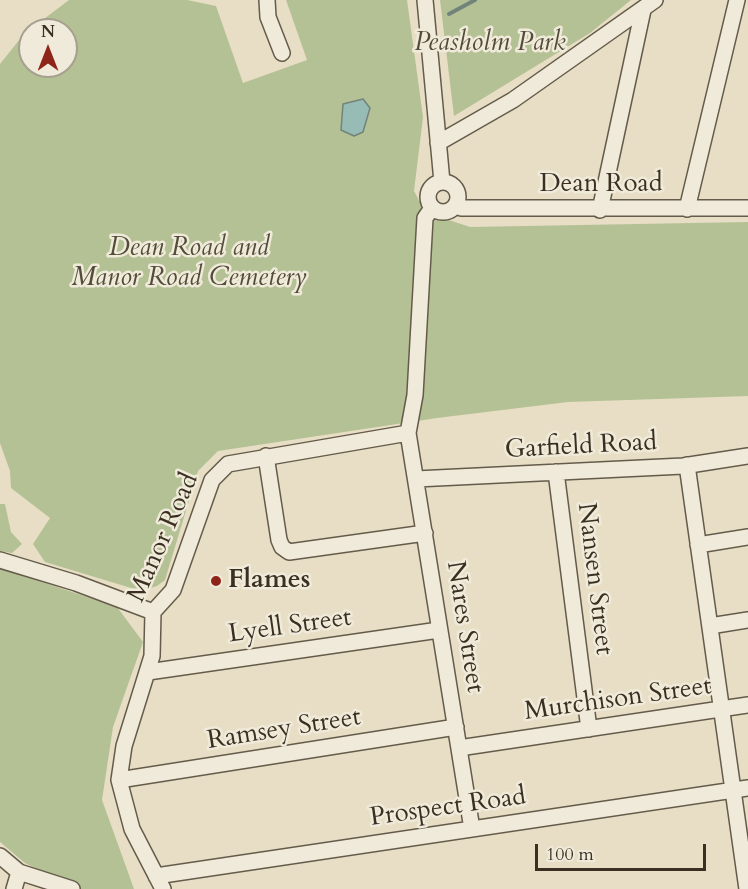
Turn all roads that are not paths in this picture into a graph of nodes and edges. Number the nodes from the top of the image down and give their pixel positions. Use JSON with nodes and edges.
{"nodes":[{"id":1,"x":267,"y":0,"type":"edge"},
{"id":2,"x":425,"y":0,"type":"edge"},
{"id":3,"x":656,"y":0,"type":"edge"},
{"id":4,"x":737,"y":0,"type":"edge"},
{"id":5,"x":643,"y":10,"type":"junction"},
{"id":6,"x":282,"y":53,"type":"dead end"},
{"id":7,"x":438,"y":143,"type":"junction"},
{"id":8,"x":442,"y":182,"type":"junction"},
{"id":9,"x":455,"y":206,"type":"junction"},
{"id":10,"x":432,"y":208,"type":"junction"},
{"id":11,"x":748,"y":208,"type":"edge"},
{"id":12,"x":687,"y":209,"type":"junction"},
{"id":13,"x":600,"y":210,"type":"junction"},
{"id":14,"x":408,"y":433,"type":"junction"},
{"id":15,"x":266,"y":456,"type":"junction"},
{"id":16,"x":748,"y":456,"type":"edge"},
{"id":17,"x":687,"y":465,"type":"junction"},
{"id":18,"x":556,"y":472,"type":"junction"},
{"id":19,"x":416,"y":478,"type":"junction"},
{"id":20,"x":425,"y":533,"type":"junction"},
{"id":21,"x":748,"y":537,"type":"edge"},
{"id":22,"x":698,"y":545,"type":"junction"},
{"id":23,"x":3,"y":561,"type":"edge"},
{"id":24,"x":153,"y":612,"type":"junction"},
{"id":25,"x":748,"y":620,"type":"edge"},
{"id":26,"x":710,"y":626,"type":"junction"},
{"id":27,"x":439,"y":630,"type":"junction"},
{"id":28,"x":148,"y":672,"type":"junction"},
{"id":29,"x":748,"y":705,"type":"edge"},
{"id":30,"x":722,"y":709,"type":"junction"},
{"id":31,"x":456,"y":727,"type":"junction"},
{"id":32,"x":589,"y":729,"type":"junction"},
{"id":33,"x":459,"y":748,"type":"junction"},
{"id":34,"x":119,"y":780,"type":"junction"},
{"id":35,"x":740,"y":789,"type":"edge"},
{"id":36,"x":472,"y":829,"type":"junction"},
{"id":37,"x":0,"y":856,"type":"edge"},
{"id":38,"x":19,"y":872,"type":"junction"},
{"id":39,"x":160,"y":883,"type":"edge"},
{"id":40,"x":742,"y":888,"type":"edge"},
{"id":41,"x":14,"y":889,"type":"edge"},
{"id":42,"x":72,"y":889,"type":"edge"}],
"edges":[{"from":1,"to":6,"type":"street"},
{"from":2,"to":7,"type":"street"},
{"from":3,"to":5,"type":"street"},
{"from":4,"to":12,"type":"street"},
{"from":5,"to":7,"type":"street"},
{"from":5,"to":13,"type":"street"},
{"from":7,"to":8,"type":"street"},
{"from":8,"to":9,"type":"street"},
{"from":8,"to":10,"type":"street"},
{"from":9,"to":10,"type":"street"},
{"from":9,"to":13,"type":"street","name":"Dean Road"},
{"from":10,"to":14,"type":"street"},
{"from":11,"to":12,"type":"street","name":"Dean Road"},
{"from":12,"to":13,"type":"street","name":"Dean Road"},
{"from":14,"to":15,"type":"street","name":"Manor Road"},
{"from":14,"to":19,"type":"street","name":"Nares Street"},
{"from":15,"to":20,"type":"street"},
{"from":15,"to":24,"type":"street","name":"Manor Road"},
{"from":16,"to":17,"type":"street","name":"Garfield Road"},
{"from":17,"to":18,"type":"street","name":"Garfield Road"},
{"from":17,"to":22,"type":"street"},
{"from":18,"to":19,"type":"street","name":"Garfield Road"},
{"from":18,"to":32,"type":"street","name":"Nansen Street"},
{"from":19,"to":20,"type":"street","name":"Nares Street"},
{"from":20,"to":27,"type":"street","name":"Nares Street"},
{"from":21,"to":22,"type":"street"},
{"from":22,"to":26,"type":"street"},
{"from":23,"to":24,"type":"street"},
{"from":24,"to":28,"type":"street","name":"Manor Road"},
{"from":25,"to":26,"type":"street"},
{"from":26,"to":30,"type":"street"},
{"from":27,"to":28,"type":"street","name":"Lyell Street"},
{"from":27,"to":31,"type":"street","name":"Nares Street"},
{"from":28,"to":34,"type":"street","name":"Manor Road"},
{"from":29,"to":30,"type":"street","name":"Murchison Street"},
{"from":30,"to":32,"type":"street","name":"Murchison Street"},
{"from":30,"to":35,"type":"street"},
{"from":31,"to":33,"type":"street","name":"Nares Street"},
{"from":31,"to":34,"type":"street","name":"Ramsey Street"},
{"from":32,"to":33,"type":"street","name":"Murchison Street"},
{"from":33,"to":36,"type":"street","name":"Nares Street"},
{"from":34,"to":39,"type":"street","name":"Manor Road"},
{"from":35,"to":36,"type":"street","name":"Prospect Road"},
{"from":35,"to":40,"type":"street"},
{"from":36,"to":39,"type":"street","name":"Prospect Road"},
{"from":37,"to":38,"type":"street"},
{"from":38,"to":41,"type":"street"},
{"from":38,"to":42,"type":"street"}]}
